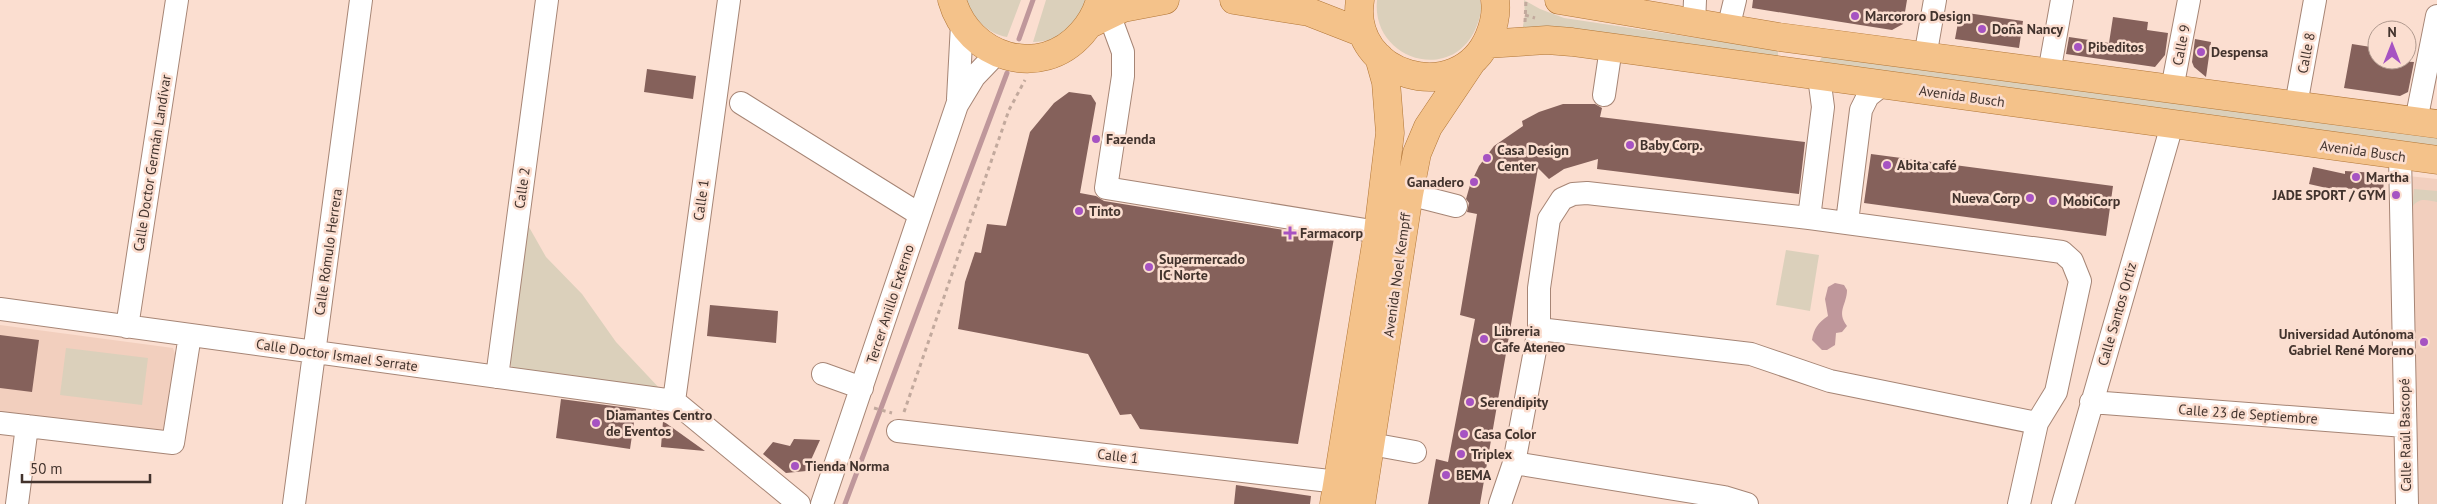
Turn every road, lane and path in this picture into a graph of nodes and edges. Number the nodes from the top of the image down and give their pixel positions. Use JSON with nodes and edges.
{"nodes":[{"id":1,"x":177,"y":0,"type":"edge"},
{"id":2,"x":361,"y":0,"type":"edge"},
{"id":3,"x":547,"y":0,"type":"edge"},
{"id":4,"x":729,"y":0,"type":"edge"},
{"id":5,"x":1165,"y":0,"type":"edge"},
{"id":6,"x":1234,"y":0,"type":"edge"},
{"id":7,"x":1360,"y":0,"type":"edge"},
{"id":8,"x":1495,"y":0,"type":"edge"},
{"id":9,"x":1558,"y":0,"type":"edge"},
{"id":10,"x":1735,"y":0,"type":"edge"},
{"id":11,"x":1935,"y":0,"type":"edge"},
{"id":12,"x":2062,"y":0,"type":"edge"},
{"id":13,"x":2189,"y":0,"type":"edge"},
{"id":14,"x":2316,"y":0,"type":"edge"},
{"id":15,"x":952,"y":10,"type":"edge"},
{"id":16,"x":1100,"y":12,"type":"edge"},
{"id":17,"x":1695,"y":12,"type":"edge"},
{"id":18,"x":2437,"y":16,"type":"edge"},
{"id":19,"x":1728,"y":29,"type":"junction"},
{"id":20,"x":1363,"y":34,"type":"junction"},
{"id":21,"x":1779,"y":37,"type":"junction"},
{"id":22,"x":1826,"y":44,"type":"junction"},
{"id":23,"x":1611,"y":48,"type":"junction"},
{"id":24,"x":1480,"y":52,"type":"junction"},
{"id":25,"x":997,"y":53,"type":"junction"},
{"id":26,"x":1925,"y":56,"type":"junction"},
{"id":27,"x":1379,"y":57,"type":"junction"},
{"id":28,"x":1037,"y":58,"type":"junction"},
{"id":29,"x":1777,"y":71,"type":"junction"},
{"id":30,"x":2049,"y":73,"type":"junction"},
{"id":31,"x":1819,"y":77,"type":"junction"},
{"id":32,"x":1882,"y":85,"type":"junction"},
{"id":33,"x":2172,"y":89,"type":"junction"},
{"id":34,"x":1604,"y":95,"type":"dead end"},
{"id":35,"x":741,"y":103,"type":"dead end"},
{"id":36,"x":957,"y":104,"type":"junction"},
{"id":37,"x":2296,"y":105,"type":"junction"},
{"id":38,"x":2426,"y":122,"type":"edge"},
{"id":39,"x":2172,"y":125,"type":"junction"},
{"id":40,"x":2400,"y":155,"type":"junction"},
{"id":41,"x":2437,"y":160,"type":"edge"},
{"id":42,"x":1408,"y":194,"type":"junction"},
{"id":43,"x":1456,"y":206,"type":"dead end"},
{"id":44,"x":919,"y":214,"type":"junction"},
{"id":45,"x":1809,"y":218,"type":"junction"},
{"id":46,"x":1847,"y":222,"type":"junction"},
{"id":47,"x":1378,"y":232,"type":"junction"},
{"id":48,"x":0,"y":309,"type":"edge"},
{"id":49,"x":127,"y":327,"type":"junction"},
{"id":50,"x":1539,"y":329,"type":"junction"},
{"id":51,"x":190,"y":335,"type":"junction"},
{"id":52,"x":314,"y":352,"type":"junction"},
{"id":53,"x":823,"y":374,"type":"dead end"},
{"id":54,"x":496,"y":377,"type":"junction"},
{"id":55,"x":867,"y":397,"type":"junction"},
{"id":56,"x":674,"y":401,"type":"junction"},
{"id":57,"x":2091,"y":402,"type":"junction"},
{"id":58,"x":0,"y":423,"type":"edge"},
{"id":59,"x":898,"y":423,"type":"junction"},
{"id":60,"x":2037,"y":423,"type":"junction"},
{"id":61,"x":27,"y":426,"type":"junction"},
{"id":62,"x":2405,"y":426,"type":"junction"},
{"id":63,"x":1371,"y":444,"type":"junction"},
{"id":64,"x":1415,"y":452,"type":"dead end"},
{"id":65,"x":1514,"y":463,"type":"junction"},
{"id":66,"x":1336,"y":493,"type":"edge"},
{"id":67,"x":17,"y":504,"type":"edge"},
{"id":68,"x":294,"y":504,"type":"edge"},
{"id":69,"x":799,"y":504,"type":"edge"},
{"id":70,"x":822,"y":504,"type":"edge"},
{"id":71,"x":1361,"y":504,"type":"edge"},
{"id":72,"x":1500,"y":504,"type":"edge"},
{"id":73,"x":1747,"y":504,"type":"edge"},
{"id":74,"x":2019,"y":504,"type":"edge"},
{"id":75,"x":2063,"y":504,"type":"edge"},
{"id":76,"x":2407,"y":504,"type":"edge"}],
"edges":[{"from":1,"to":49,"type":"street","name":"Calle Doctor Germán Landívar"},
{"from":2,"to":52,"type":"street","name":"Calle Rómulo Herrera"},
{"from":3,"to":54,"type":"street","name":"Calle 2"},
{"from":4,"to":56,"type":"street","name":"Calle 1"},
{"from":5,"to":16,"type":"main road"},
{"from":6,"to":20,"type":"main road"},
{"from":7,"to":20,"type":"main road"},
{"from":8,"to":24,"type":"main road","name":"Avenida Noel Kempff"},
{"from":9,"to":17,"type":"main road"},
{"from":10,"to":19,"type":"street"},
{"from":11,"to":26,"type":"street"},
{"from":12,"to":30,"type":"street"},
{"from":13,"to":33,"type":"street","name":"Calle 9"},
{"from":14,"to":37,"type":"street","name":"Calle 8"},
{"from":15,"to":25,"type":"main road"},
{"from":15,"to":36,"type":"street","name":"Tercer Anillo Externo"},
{"from":16,"to":28,"type":"main road"},
{"from":16,"to":47,"type":"street"},
{"from":17,"to":19,"type":"main road"},
{"from":18,"to":38,"type":"street"},
{"from":19,"to":21,"type":"main road"},
{"from":20,"to":27,"type":"main road"},
{"from":21,"to":22,"type":"main road"},
{"from":21,"to":29,"type":"main road"},
{"from":22,"to":26,"type":"main road"},
{"from":22,"to":31,"type":"main road"},
{"from":23,"to":24,"type":"main road","name":"Avenida Busch"},
{"from":23,"to":29,"type":"main road","name":"Avenida Busch"},
{"from":23,"to":34,"type":"street"},
{"from":24,"to":27,"type":"main road"},
{"from":24,"to":42,"type":"main road","name":"Avenida Noel Kempff"},
{"from":25,"to":28,"type":"main road"},
{"from":25,"to":36,"type":"street","name":"Tercer Anillo Externo"},
{"from":26,"to":30,"type":"main road"},
{"from":27,"to":47,"type":"main road","name":"Avenida Noel Kempff"},
{"from":28,"to":59,"type":"path"},
{"from":29,"to":31,"type":"main road","name":"Avenida Busch"},
{"from":30,"to":33,"type":"main road"},
{"from":31,"to":32,"type":"main road","name":"Avenida Busch"},
{"from":31,"to":45,"type":"street"},
{"from":32,"to":39,"type":"main road","name":"Avenida Busch"},
{"from":32,"to":46,"type":"street"},
{"from":33,"to":37,"type":"main road"},
{"from":35,"to":44,"type":"street"},
{"from":36,"to":44,"type":"street","name":"Tercer Anillo Externo"},
{"from":37,"to":38,"type":"main road"},
{"from":39,"to":40,"type":"main road","name":"Avenida Busch"},
{"from":39,"to":57,"type":"street","name":"Calle Santos Ortiz"},
{"from":40,"to":41,"type":"main road","name":"Avenida Busch"},
{"from":40,"to":62,"type":"street","name":"Calle Raúl Bascopé"},
{"from":42,"to":43,"type":"street"},
{"from":42,"to":63,"type":"main road","name":"Avenida Noel Kempff"},
{"from":44,"to":55,"type":"street","name":"Tercer Anillo Externo"},
{"from":45,"to":46,"type":"street"},
{"from":45,"to":50,"type":"street"},
{"from":46,"to":60,"type":"street"},
{"from":47,"to":66,"type":"main road","name":"Avenida Noel Kempff"},
{"from":48,"to":49,"type":"street","name":"Calle Doctor Ismael Serrate"},
{"from":49,"to":51,"type":"street","name":"Calle Doctor Ismael Serrate"},
{"from":50,"to":60,"type":"street"},
{"from":50,"to":65,"type":"street"},
{"from":51,"to":52,"type":"street","name":"Calle Doctor Ismael Serrate"},
{"from":51,"to":61,"type":"street"},
{"from":52,"to":54,"type":"street","name":"Calle Doctor Ismael Serrate"},
{"from":52,"to":68,"type":"street","name":"Calle Rómulo Herrera"},
{"from":53,"to":55,"type":"street"},
{"from":54,"to":56,"type":"street","name":"Calle Doctor Ismael Serrate"},
{"from":55,"to":59,"type":"path"},
{"from":55,"to":70,"type":"street","name":"Tercer Anillo Externo"},
{"from":56,"to":69,"type":"street"},
{"from":57,"to":62,"type":"street","name":"Calle 23 de Septiembre"},
{"from":57,"to":75,"type":"street","name":"Calle Santos Ortiz"},
{"from":58,"to":61,"type":"street"},
{"from":59,"to":66,"type":"street","name":"Calle 1"},
{"from":60,"to":74,"type":"street"},
{"from":61,"to":67,"type":"street"},
{"from":62,"to":76,"type":"street","name":"Calle Raúl Bascopé"},
{"from":63,"to":64,"type":"street"},
{"from":63,"to":71,"type":"main road","name":"Avenida Noel Kempff"},
{"from":65,"to":72,"type":"street"},
{"from":65,"to":73,"type":"street"}]}
